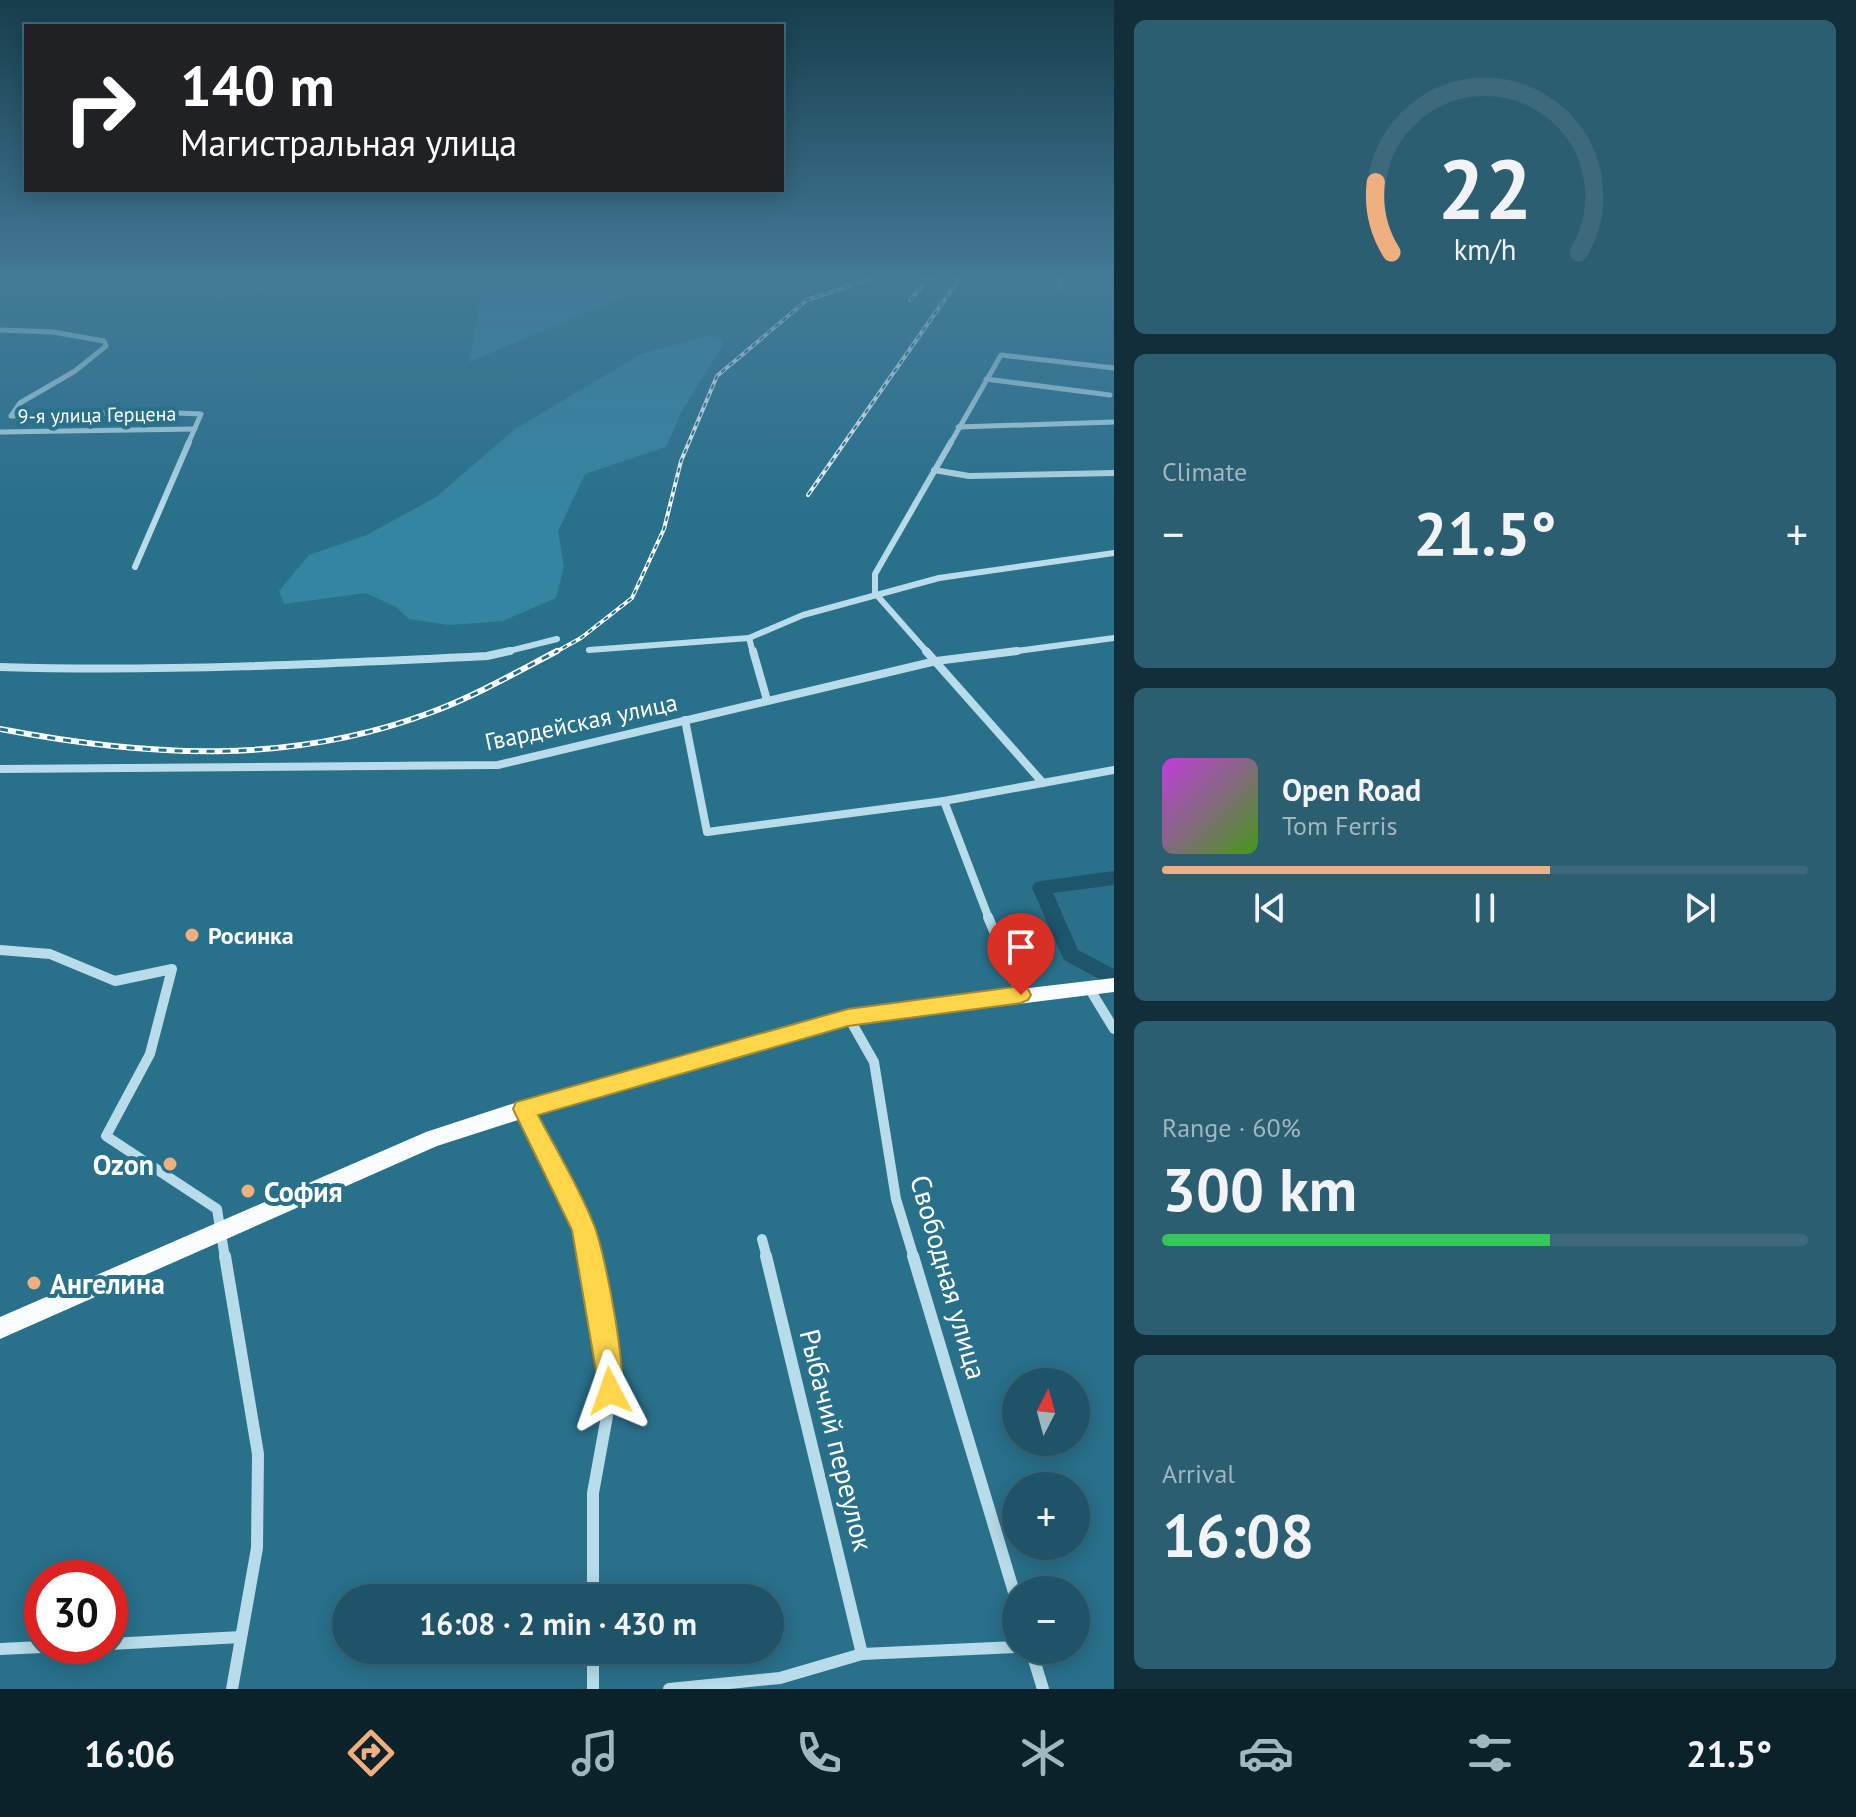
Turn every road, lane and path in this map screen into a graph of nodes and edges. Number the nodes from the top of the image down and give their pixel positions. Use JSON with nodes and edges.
{"nodes":[{"id":1,"x":91,"y":358,"type":"edge"},
{"id":2,"x":1001,"y":358,"type":"edge"},
{"id":3,"x":1034,"y":358,"type":"edge"},
{"id":4,"x":1114,"y":368,"type":"edge"},
{"id":5,"x":986,"y":379,"type":"junction"},
{"id":6,"x":1110,"y":395,"type":"dead end"},
{"id":7,"x":1114,"y":422,"type":"edge"},
{"id":8,"x":958,"y":427,"type":"junction"},
{"id":9,"x":195,"y":429,"type":"junction"},
{"id":10,"x":0,"y":432,"type":"edge"},
{"id":11,"x":934,"y":470,"type":"junction"},
{"id":12,"x":1114,"y":473,"type":"edge"},
{"id":13,"x":1114,"y":553,"type":"edge"},
{"id":14,"x":135,"y":567,"type":"dead end"},
{"id":15,"x":875,"y":593,"type":"junction"},
{"id":16,"x":749,"y":638,"type":"junction"},
{"id":17,"x":1114,"y":638,"type":"edge"},
{"id":18,"x":557,"y":639,"type":"dead end"},
{"id":19,"x":589,"y":650,"type":"dead end"},
{"id":20,"x":936,"y":661,"type":"junction"},
{"id":21,"x":0,"y":667,"type":"edge"},
{"id":22,"x":767,"y":700,"type":"junction"},
{"id":23,"x":685,"y":720,"type":"junction"},
{"id":24,"x":0,"y":769,"type":"edge"},
{"id":25,"x":1114,"y":770,"type":"edge"},
{"id":26,"x":1043,"y":783,"type":"junction"},
{"id":27,"x":944,"y":801,"type":"junction"},
{"id":28,"x":0,"y":950,"type":"edge"},
{"id":29,"x":1101,"y":986,"type":"edge"},
{"id":30,"x":1021,"y":995,"type":"junction"},
{"id":31,"x":848,"y":1017,"type":"junction"},
{"id":32,"x":1114,"y":1029,"type":"edge"},
{"id":33,"x":524,"y":1109,"type":"junction"},
{"id":34,"x":222,"y":1231,"type":"junction"},
{"id":35,"x":762,"y":1239,"type":"dead end"},
{"id":36,"x":0,"y":1328,"type":"edge"},
{"id":37,"x":1009,"y":1576,"type":"edge"},
{"id":38,"x":593,"y":1584,"type":"edge"},
{"id":39,"x":241,"y":1637,"type":"junction"},
{"id":40,"x":128,"y":1643,"type":"edge"},
{"id":41,"x":24,"y":1648,"type":"edge"},
{"id":42,"x":1002,"y":1648,"type":"edge"},
{"id":43,"x":0,"y":1649,"type":"edge"},
{"id":44,"x":862,"y":1654,"type":"junction"},
{"id":45,"x":593,"y":1664,"type":"edge"},
{"id":46,"x":1035,"y":1664,"type":"edge"},
{"id":47,"x":781,"y":1683,"type":"edge"},
{"id":48,"x":232,"y":1689,"type":"edge"},
{"id":49,"x":593,"y":1689,"type":"edge"},
{"id":50,"x":669,"y":1689,"type":"edge"},
{"id":51,"x":1043,"y":1689,"type":"edge"}],
"edges":[{"from":1,"to":9,"type":"street"},
{"from":2,"to":5,"type":"street"},
{"from":3,"to":4,"type":"street"},
{"from":5,"to":6,"type":"street"},
{"from":5,"to":8,"type":"street"},
{"from":7,"to":8,"type":"street"},
{"from":8,"to":11,"type":"street"},
{"from":9,"to":10,"type":"street","name":"9-я улица Герцена"},
{"from":9,"to":14,"type":"street"},
{"from":11,"to":12,"type":"street"},
{"from":11,"to":15,"type":"street"},
{"from":13,"to":15,"type":"street"},
{"from":15,"to":16,"type":"street"},
{"from":15,"to":20,"type":"street"},
{"from":16,"to":19,"type":"street"},
{"from":16,"to":22,"type":"street"},
{"from":17,"to":20,"type":"street","name":"Гвардейская улица"},
{"from":18,"to":21,"type":"street"},
{"from":20,"to":22,"type":"street","name":"Гвардейская улица"},
{"from":20,"to":26,"type":"street"},
{"from":22,"to":23,"type":"street","name":"Гвардейская улица"},
{"from":23,"to":24,"type":"street","name":"Гвардейская улица"},
{"from":23,"to":27,"type":"street"},
{"from":25,"to":26,"type":"street"},
{"from":26,"to":27,"type":"street"},
{"from":27,"to":30,"type":"street"},
{"from":28,"to":34,"type":"street"},
{"from":29,"to":30,"type":"main road"},
{"from":29,"to":32,"type":"street"},
{"from":30,"to":31,"type":"main road"},
{"from":31,"to":33,"type":"main road"},
{"from":31,"to":37,"type":"street","name":"Свободная улица"},
{"from":33,"to":34,"type":"main road"},
{"from":33,"to":38,"type":"street"},
{"from":34,"to":36,"type":"main road"},
{"from":34,"to":39,"type":"street"},
{"from":35,"to":44,"type":"street","name":"Рыбачий переулок"},
{"from":39,"to":40,"type":"street"},
{"from":39,"to":48,"type":"street"},
{"from":41,"to":43,"type":"street"},
{"from":42,"to":44,"type":"street"},
{"from":44,"to":47,"type":"street"},
{"from":45,"to":49,"type":"street"},
{"from":46,"to":51,"type":"street"},
{"from":47,"to":50,"type":"street"}]}
